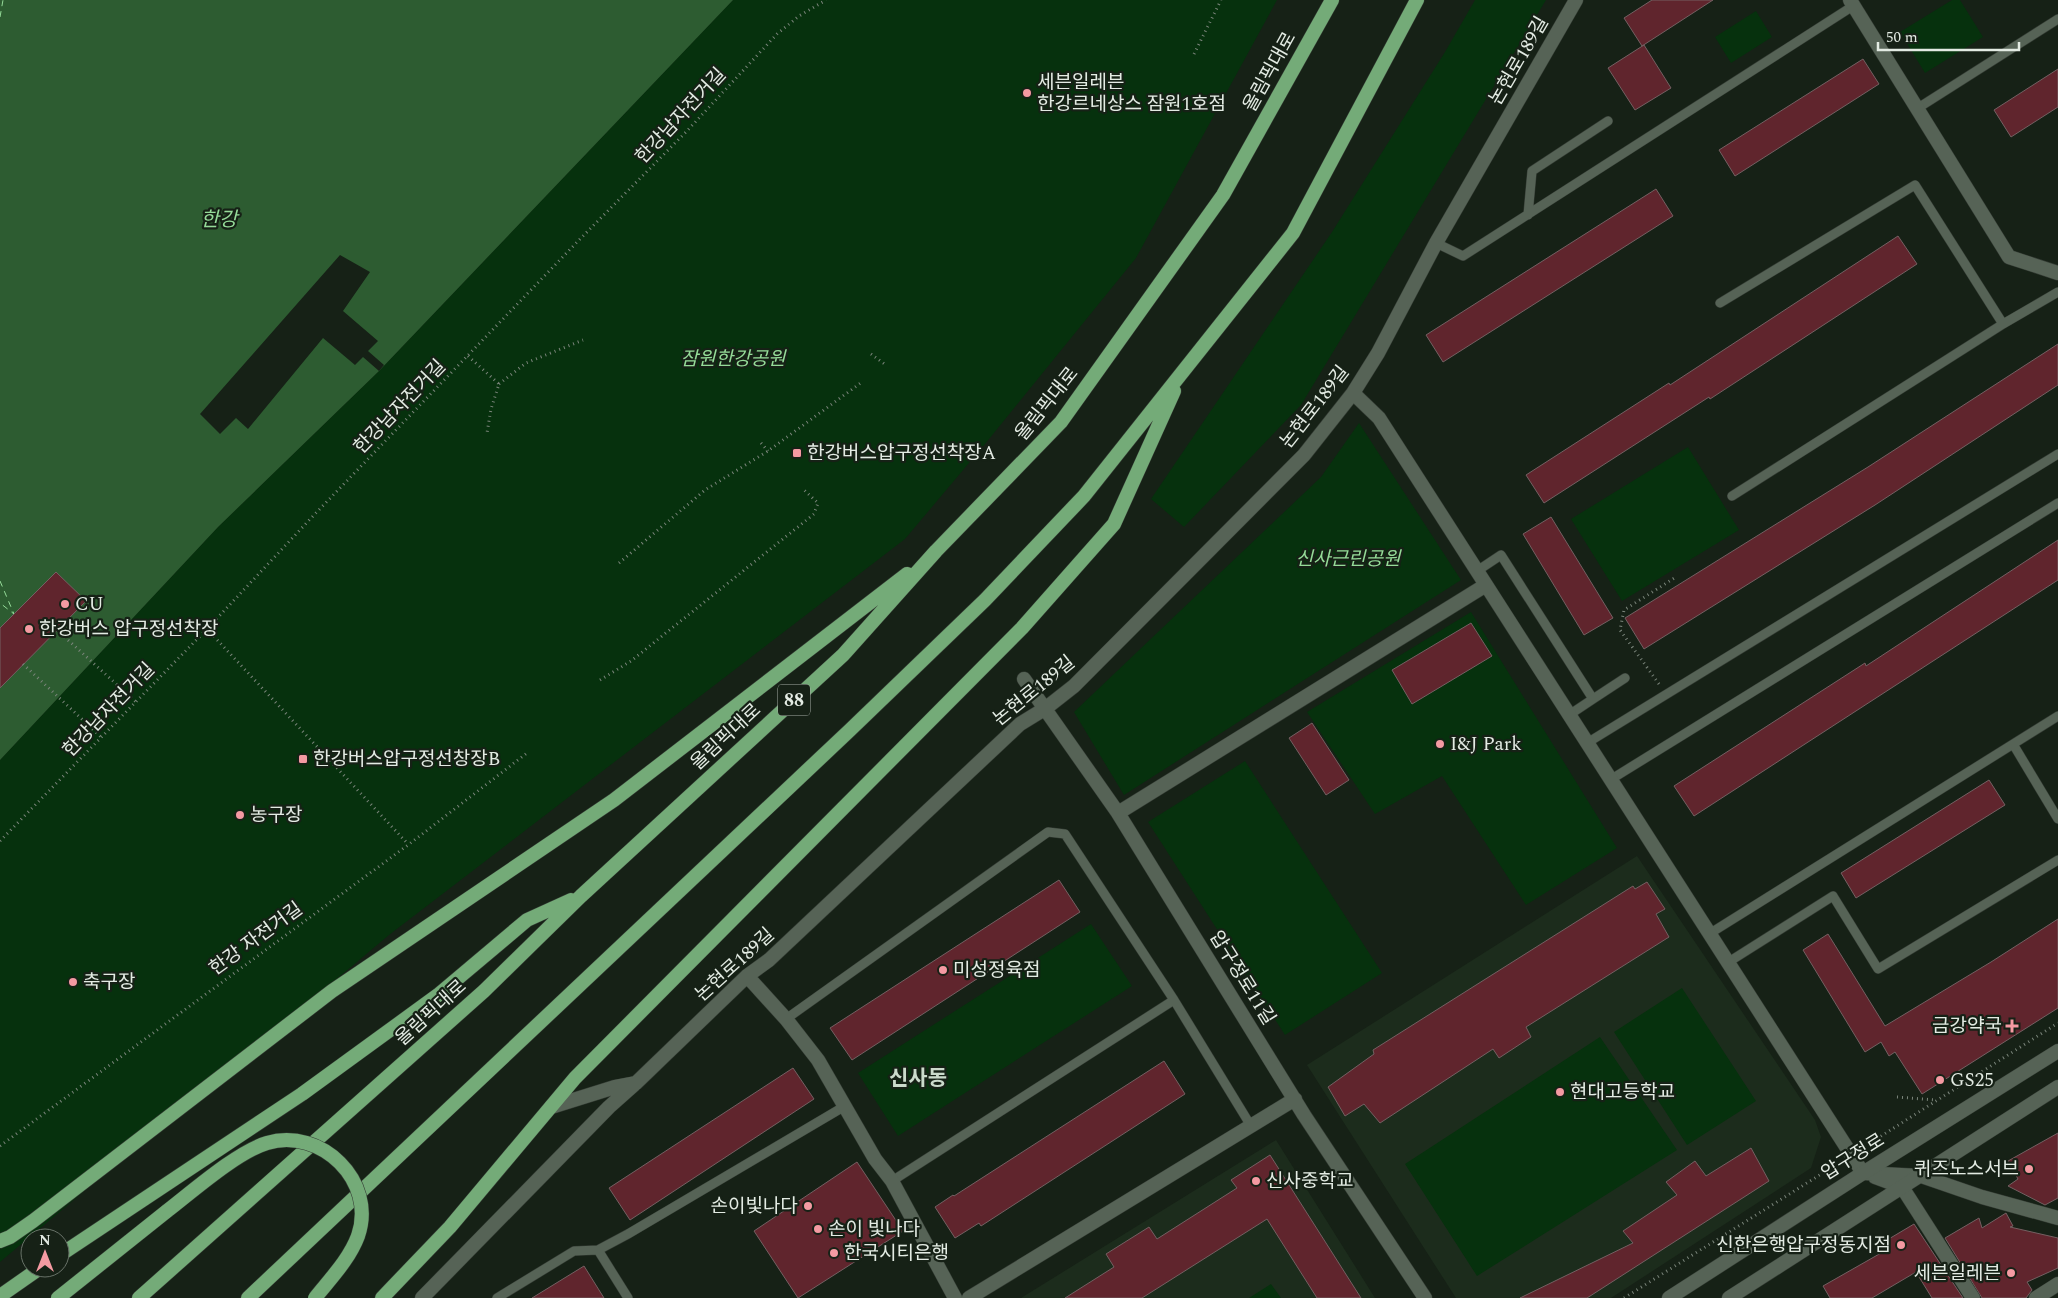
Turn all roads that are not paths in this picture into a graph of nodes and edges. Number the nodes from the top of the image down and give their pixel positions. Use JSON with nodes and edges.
{"nodes":[{"id":1,"x":1332,"y":0,"type":"edge"},
{"id":2,"x":1417,"y":0,"type":"edge"},
{"id":3,"x":1576,"y":0,"type":"edge"},
{"id":4,"x":1851,"y":3,"type":"edge"},
{"id":5,"x":2058,"y":19,"type":"edge"},
{"id":6,"x":1918,"y":108,"type":"junction"},
{"id":7,"x":1608,"y":121,"type":"dead end"},
{"id":8,"x":1528,"y":215,"type":"junction"},
{"id":9,"x":1436,"y":244,"type":"junction"},
{"id":10,"x":2058,"y":272,"type":"edge"},
{"id":11,"x":2058,"y":292,"type":"edge"},
{"id":12,"x":1720,"y":303,"type":"dead end"},
{"id":13,"x":2003,"y":324,"type":"junction"},
{"id":14,"x":1183,"y":370,"type":"junction"},
{"id":15,"x":1353,"y":392,"type":"junction"},
{"id":16,"x":2058,"y":454,"type":"edge"},
{"id":17,"x":1732,"y":496,"type":"dead end"},
{"id":18,"x":2058,"y":503,"type":"edge"},
{"id":19,"x":936,"y":551,"type":"junction"},
{"id":20,"x":1477,"y":571,"type":"junction"},
{"id":21,"x":1486,"y":585,"type":"junction"},
{"id":22,"x":1626,"y":678,"type":"dead end"},
{"id":23,"x":1024,"y":679,"type":"dead end"},
{"id":24,"x":1593,"y":699,"type":"junction"},
{"id":25,"x":1046,"y":708,"type":"junction"},
{"id":26,"x":1569,"y":715,"type":"junction"},
{"id":27,"x":2058,"y":716,"type":"edge"},
{"id":28,"x":1587,"y":743,"type":"junction"},
{"id":29,"x":2013,"y":744,"type":"junction"},
{"id":30,"x":1610,"y":780,"type":"junction"},
{"id":31,"x":1118,"y":813,"type":"junction"},
{"id":32,"x":2058,"y":819,"type":"edge"},
{"id":33,"x":2058,"y":860,"type":"edge"},
{"id":34,"x":581,"y":896,"type":"junction"},
{"id":35,"x":1709,"y":934,"type":"junction"},
{"id":36,"x":1728,"y":963,"type":"junction"},
{"id":37,"x":747,"y":976,"type":"junction"},
{"id":38,"x":1174,"y":1000,"type":"junction"},
{"id":39,"x":786,"y":1019,"type":"junction"},
{"id":40,"x":2058,"y":1051,"type":"edge"},
{"id":41,"x":636,"y":1083,"type":"junction"},
{"id":42,"x":2058,"y":1087,"type":"edge"},
{"id":43,"x":1295,"y":1100,"type":"junction"},
{"id":44,"x":845,"y":1106,"type":"junction"},
{"id":45,"x":550,"y":1107,"type":"junction"},
{"id":46,"x":1251,"y":1126,"type":"junction"},
{"id":47,"x":1863,"y":1173,"type":"junction"},
{"id":48,"x":1922,"y":1176,"type":"junction"},
{"id":49,"x":892,"y":1182,"type":"junction"},
{"id":50,"x":1902,"y":1187,"type":"junction"},
{"id":51,"x":2058,"y":1218,"type":"edge"},
{"id":52,"x":0,"y":1240,"type":"edge"},
{"id":53,"x":70,"y":1248,"type":"edge"},
{"id":54,"x":598,"y":1250,"type":"junction"},
{"id":55,"x":26,"y":1278,"type":"edge"},
{"id":56,"x":2058,"y":1284,"type":"edge"},
{"id":57,"x":0,"y":1296,"type":"edge"},
{"id":58,"x":58,"y":1298,"type":"edge"},
{"id":59,"x":139,"y":1298,"type":"edge"},
{"id":60,"x":248,"y":1298,"type":"edge"},
{"id":61,"x":315,"y":1298,"type":"edge"},
{"id":62,"x":382,"y":1298,"type":"edge"},
{"id":63,"x":422,"y":1298,"type":"edge"},
{"id":64,"x":497,"y":1298,"type":"edge"},
{"id":65,"x":628,"y":1298,"type":"edge"},
{"id":66,"x":955,"y":1298,"type":"edge"},
{"id":67,"x":969,"y":1298,"type":"edge"},
{"id":68,"x":1426,"y":1298,"type":"edge"},
{"id":69,"x":1669,"y":1298,"type":"edge"},
{"id":70,"x":1729,"y":1298,"type":"edge"},
{"id":71,"x":1973,"y":1298,"type":"edge"},
{"id":72,"x":2036,"y":1298,"type":"edge"}],
"edges":[{"from":1,"to":19,"type":"highway","name":"올림픽대로","number":"88"},
{"from":2,"to":14,"type":"highway"},
{"from":3,"to":9,"type":"street","name":"논현로189길"},
{"from":4,"to":6,"type":"street"},
{"from":4,"to":8,"type":"lane"},
{"from":5,"to":6,"type":"lane"},
{"from":6,"to":10,"type":"street"},
{"from":7,"to":8,"type":"lane"},
{"from":8,"to":9,"type":"lane"},
{"from":9,"to":15,"type":"street","name":"논현로189길"},
{"from":11,"to":13,"type":"lane"},
{"from":12,"to":13,"type":"lane"},
{"from":13,"to":17,"type":"lane"},
{"from":14,"to":45,"type":"highway"},
{"from":14,"to":60,"type":"highway"},
{"from":15,"to":20,"type":"street"},
{"from":15,"to":25,"type":"street","name":"논현로189길"},
{"from":16,"to":28,"type":"lane"},
{"from":18,"to":30,"type":"lane"},
{"from":19,"to":34,"type":"highway","name":"올림픽대로","number":"88"},
{"from":19,"to":52,"type":"highway"},
{"from":20,"to":21,"type":"street"},
{"from":20,"to":24,"type":"lane"},
{"from":21,"to":26,"type":"street"},
{"from":21,"to":31,"type":"street"},
{"from":22,"to":24,"type":"lane"},
{"from":23,"to":25,"type":"street","name":"압구정로11길"},
{"from":24,"to":26,"type":"lane"},
{"from":25,"to":31,"type":"street","name":"압구정로11길"},
{"from":25,"to":37,"type":"street","name":"논현로189길"},
{"from":26,"to":28,"type":"street"},
{"from":27,"to":29,"type":"lane"},
{"from":28,"to":30,"type":"street"},
{"from":29,"to":32,"type":"lane"},
{"from":29,"to":35,"type":"lane"},
{"from":30,"to":35,"type":"street"},
{"from":31,"to":43,"type":"street","name":"압구정로11길"},
{"from":33,"to":36,"type":"lane"},
{"from":34,"to":53,"type":"highway"},
{"from":34,"to":59,"type":"highway","name":"올림픽대로","number":"88"},
{"from":35,"to":36,"type":"street"},
{"from":36,"to":47,"type":"street"},
{"from":37,"to":39,"type":"street"},
{"from":37,"to":41,"type":"street","name":"논현로189길"},
{"from":38,"to":39,"type":"lane"},
{"from":38,"to":46,"type":"lane"},
{"from":38,"to":49,"type":"lane"},
{"from":39,"to":44,"type":"street"},
{"from":40,"to":47,"type":"street","name":"압구정로"},
{"from":41,"to":45,"type":"street"},
{"from":41,"to":63,"type":"street","name":"논현로189길"},
{"from":42,"to":48,"type":"street"},
{"from":43,"to":46,"type":"street"},
{"from":43,"to":68,"type":"street","name":"압구정로11길"},
{"from":44,"to":49,"type":"street"},
{"from":44,"to":54,"type":"lane"},
{"from":45,"to":62,"type":"highway"},
{"from":46,"to":67,"type":"street"},
{"from":47,"to":48,"type":"street"},
{"from":47,"to":50,"type":"street"},
{"from":47,"to":69,"type":"street","name":"압구정로"},
{"from":48,"to":50,"type":"street"},
{"from":48,"to":51,"type":"street"},
{"from":49,"to":66,"type":"street"},
{"from":50,"to":70,"type":"street"},
{"from":50,"to":71,"type":"street"},
{"from":54,"to":64,"type":"lane"},
{"from":54,"to":65,"type":"lane"},
{"from":55,"to":57,"type":"highway"},
{"from":56,"to":72,"type":"street"},
{"from":58,"to":61,"type":"highway","bridge":true}]}
